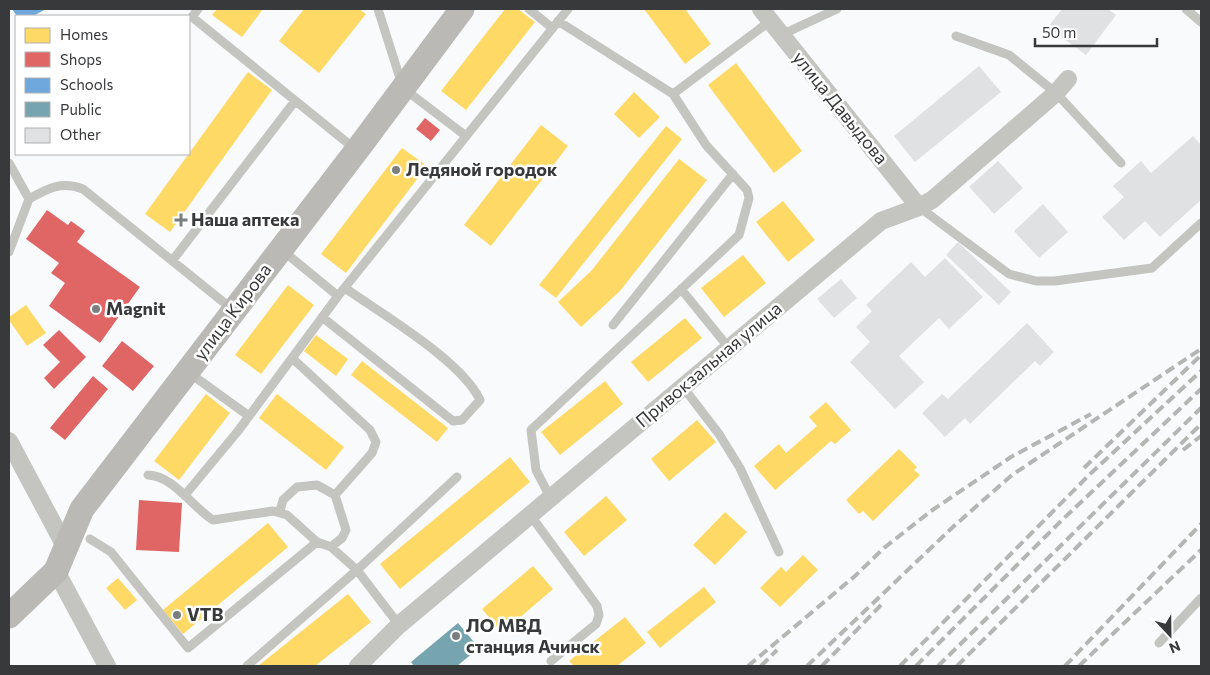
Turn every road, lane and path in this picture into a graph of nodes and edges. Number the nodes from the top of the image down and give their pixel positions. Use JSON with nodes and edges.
{"nodes":[{"id":1,"x":198,"y":9,"type":"edge"},
{"id":2,"x":378,"y":9,"type":"edge"},
{"id":3,"x":462,"y":9,"type":"edge"},
{"id":4,"x":529,"y":9,"type":"edge"},
{"id":5,"x":568,"y":9,"type":"edge"},
{"id":6,"x":813,"y":9,"type":"edge"},
{"id":7,"x":837,"y":9,"type":"edge"},
{"id":8,"x":1186,"y":9,"type":"edge"},
{"id":9,"x":765,"y":15,"type":"edge"},
{"id":10,"x":812,"y":20,"type":"junction"},
{"id":11,"x":1201,"y":22,"type":"edge"},
{"id":12,"x":555,"y":24,"type":"junction"},
{"id":13,"x":781,"y":35,"type":"junction"},
{"id":14,"x":956,"y":36,"type":"dead end"},
{"id":15,"x":1068,"y":79,"type":"dead end"},
{"id":16,"x":403,"y":88,"type":"junction"},
{"id":17,"x":1056,"y":93,"type":"junction"},
{"id":18,"x":673,"y":94,"type":"junction"},
{"id":19,"x":295,"y":101,"type":"junction"},
{"id":20,"x":466,"y":136,"type":"junction"},
{"id":21,"x":357,"y":150,"type":"junction"},
{"id":22,"x":1121,"y":163,"type":"dead end"},
{"id":23,"x":9,"y":164,"type":"edge"},
{"id":24,"x":733,"y":174,"type":"junction"},
{"id":25,"x":29,"y":199,"type":"junction"},
{"id":26,"x":919,"y":207,"type":"junction"},
{"id":27,"x":1201,"y":223,"type":"edge"},
{"id":28,"x":282,"y":249,"type":"junction"},
{"id":29,"x":9,"y":252,"type":"edge"},
{"id":30,"x":172,"y":261,"type":"junction"},
{"id":31,"x":345,"y":288,"type":"junction"},
{"id":32,"x":681,"y":289,"type":"junction"},
{"id":33,"x":338,"y":296,"type":"junction"},
{"id":34,"x":234,"y":311,"type":"junction"},
{"id":35,"x":322,"y":317,"type":"junction"},
{"id":36,"x":613,"y":326,"type":"dead end"},
{"id":37,"x":728,"y":348,"type":"junction"},
{"id":38,"x":292,"y":358,"type":"junction"},
{"id":39,"x":187,"y":372,"type":"junction"},
{"id":40,"x":683,"y":387,"type":"junction"},
{"id":41,"x":249,"y":416,"type":"junction"},
{"id":42,"x":9,"y":441,"type":"edge"},
{"id":43,"x":148,"y":475,"type":"dead end"},
{"id":44,"x":456,"y":477,"type":"dead end"},
{"id":45,"x":185,"y":495,"type":"junction"},
{"id":46,"x":335,"y":495,"type":"junction"},
{"id":47,"x":551,"y":500,"type":"junction"},
{"id":48,"x":280,"y":511,"type":"junction"},
{"id":49,"x":531,"y":516,"type":"junction"},
{"id":50,"x":90,"y":539,"type":"dead end"},
{"id":51,"x":317,"y":542,"type":"junction"},
{"id":52,"x":66,"y":548,"type":"junction"},
{"id":53,"x":331,"y":548,"type":"junction"},
{"id":54,"x":778,"y":552,"type":"dead end"},
{"id":55,"x":357,"y":570,"type":"junction"},
{"id":56,"x":56,"y":571,"type":"junction"},
{"id":57,"x":1201,"y":598,"type":"edge"},
{"id":58,"x":9,"y":616,"type":"edge"},
{"id":59,"x":399,"y":625,"type":"junction"},
{"id":60,"x":1159,"y":643,"type":"dead end"},
{"id":61,"x":551,"y":661,"type":"dead end"},
{"id":62,"x":108,"y":666,"type":"edge"},
{"id":63,"x":247,"y":666,"type":"edge"},
{"id":64,"x":358,"y":666,"type":"edge"}],
"edges":[{"from":1,"to":19,"type":"lane"},
{"from":2,"to":16,"type":"lane"},
{"from":3,"to":16,"type":"main road","name":"улица Кирова"},
{"from":4,"to":12,"type":"lane"},
{"from":5,"to":12,"type":"lane"},
{"from":6,"to":10,"type":"lane"},
{"from":7,"to":10,"type":"lane"},
{"from":8,"to":11,"type":"lane"},
{"from":9,"to":13,"type":"street","name":"улица Давыдова"},
{"from":9,"to":18,"type":"lane"},
{"from":10,"to":13,"type":"lane"},
{"from":12,"to":18,"type":"lane"},
{"from":12,"to":20,"type":"lane"},
{"from":13,"to":26,"type":"street","name":"улица Давыдова"},
{"from":14,"to":17,"type":"lane"},
{"from":15,"to":17,"type":"street","name":"Привокзальная улица"},
{"from":16,"to":20,"type":"lane"},
{"from":16,"to":21,"type":"main road","name":"улица Кирова"},
{"from":17,"to":22,"type":"lane"},
{"from":17,"to":26,"type":"street","name":"Привокзальная улица"},
{"from":18,"to":24,"type":"lane"},
{"from":19,"to":21,"type":"lane"},
{"from":19,"to":30,"type":"lane"},
{"from":20,"to":31,"type":"lane"},
{"from":21,"to":28,"type":"main road","name":"улица Кирова"},
{"from":23,"to":25,"type":"lane"},
{"from":24,"to":32,"type":"lane"},
{"from":24,"to":36,"type":"lane"},
{"from":25,"to":29,"type":"lane"},
{"from":25,"to":30,"type":"lane"},
{"from":26,"to":27,"type":"lane"},
{"from":26,"to":37,"type":"street","name":"Привокзальная улица"},
{"from":28,"to":33,"type":"lane"},
{"from":28,"to":34,"type":"main road","name":"улица Кирова"},
{"from":30,"to":34,"type":"lane"},
{"from":31,"to":33,"type":"lane"},
{"from":31,"to":35,"type":"lane"},
{"from":32,"to":37,"type":"lane"},
{"from":32,"to":47,"type":"lane"},
{"from":33,"to":35,"type":"lane"},
{"from":34,"to":39,"type":"main road","name":"улица Кирова"},
{"from":35,"to":38,"type":"lane"},
{"from":37,"to":40,"type":"street","name":"Привокзальная улица"},
{"from":38,"to":41,"type":"lane"},
{"from":38,"to":46,"type":"lane"},
{"from":39,"to":41,"type":"lane"},
{"from":39,"to":52,"type":"main road","name":"улица Кирова"},
{"from":40,"to":47,"type":"street","name":"Привокзальная улица"},
{"from":40,"to":54,"type":"lane"},
{"from":41,"to":45,"type":"lane"},
{"from":42,"to":52,"type":"street"},
{"from":43,"to":45,"type":"lane"},
{"from":44,"to":55,"type":"lane"},
{"from":45,"to":48,"type":"lane"},
{"from":46,"to":48,"type":"lane"},
{"from":46,"to":53,"type":"lane"},
{"from":47,"to":49,"type":"street","name":"Привокзальная улица"},
{"from":48,"to":51,"type":"lane"},
{"from":49,"to":59,"type":"street","name":"Привокзальная улица"},
{"from":49,"to":61,"type":"lane"},
{"from":50,"to":51,"type":"lane"},
{"from":51,"to":53,"type":"lane"},
{"from":52,"to":56,"type":"main road","name":"улица Кирова"},
{"from":53,"to":55,"type":"lane"},
{"from":55,"to":59,"type":"lane"},
{"from":55,"to":63,"type":"lane"},
{"from":56,"to":58,"type":"main road","name":"улица Кирова"},
{"from":56,"to":62,"type":"street"},
{"from":57,"to":60,"type":"lane"},
{"from":59,"to":64,"type":"street","name":"Привокзальная улица"}]}
